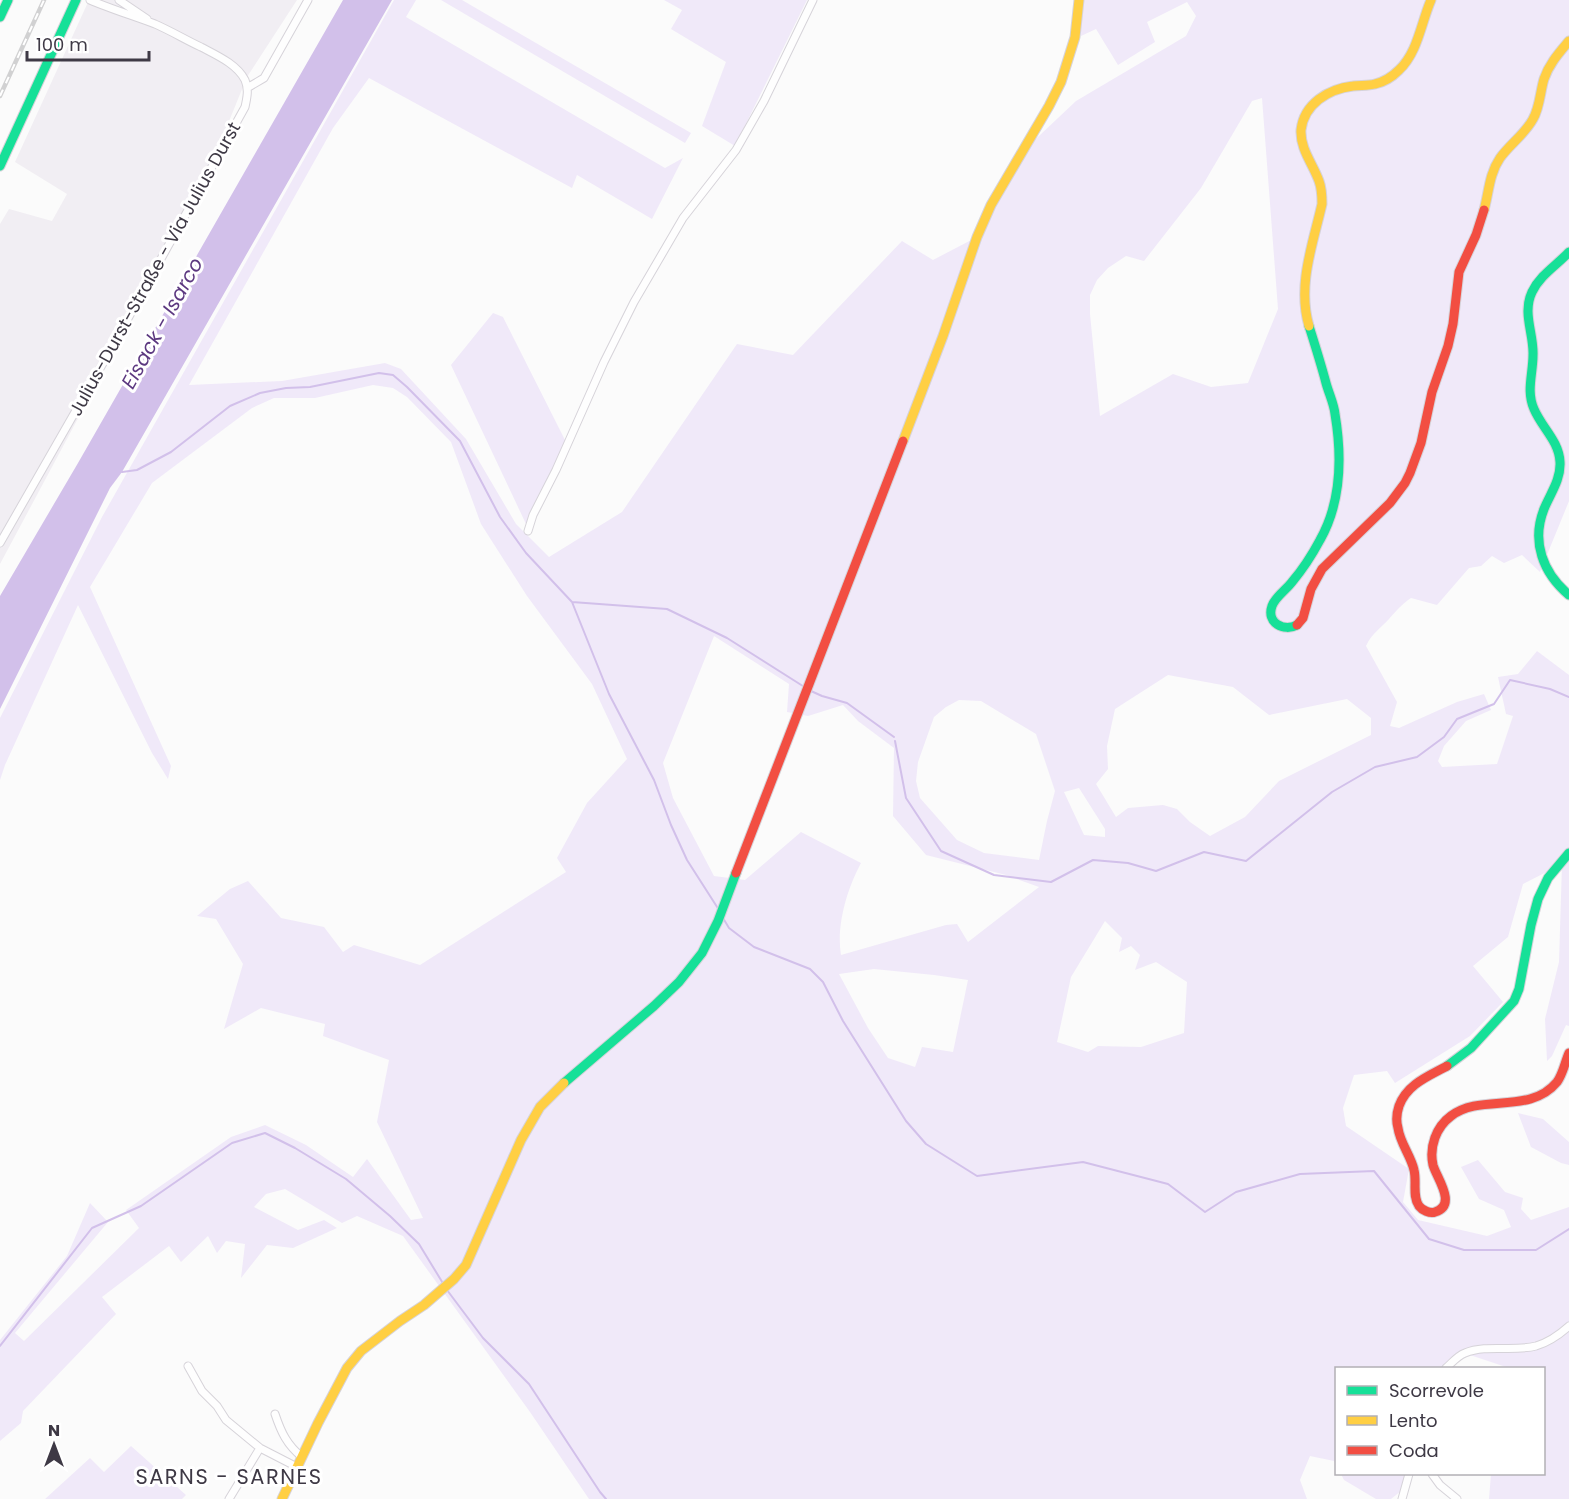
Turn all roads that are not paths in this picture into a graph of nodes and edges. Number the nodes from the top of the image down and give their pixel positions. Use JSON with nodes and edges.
{"nodes":[{"id":1,"x":8,"y":0,"type":"edge"},
{"id":2,"x":76,"y":0,"type":"edge"},
{"id":3,"x":90,"y":0,"type":"edge"},
{"id":4,"x":119,"y":0,"type":"edge"},
{"id":5,"x":308,"y":0,"type":"edge"},
{"id":6,"x":813,"y":0,"type":"edge"},
{"id":7,"x":1079,"y":0,"type":"edge"},
{"id":8,"x":1431,"y":0,"type":"edge"},
{"id":9,"x":0,"y":16,"type":"edge"},
{"id":10,"x":154,"y":24,"type":"junction"},
{"id":11,"x":1569,"y":41,"type":"edge"},
{"id":12,"x":247,"y":88,"type":"junction"},
{"id":13,"x":0,"y":166,"type":"edge"},
{"id":14,"x":1569,"y":252,"type":"edge"},
{"id":15,"x":528,"y":531,"type":"dead end"},
{"id":16,"x":0,"y":543,"type":"edge"},
{"id":17,"x":1569,"y":595,"type":"edge"},
{"id":18,"x":1569,"y":854,"type":"edge"},
{"id":19,"x":1569,"y":1053,"type":"edge"},
{"id":20,"x":1569,"y":1326,"type":"edge"},
{"id":21,"x":188,"y":1366,"type":"dead end"},
{"id":22,"x":1447,"y":1367,"type":"edge"},
{"id":23,"x":274,"y":1414,"type":"dead end"},
{"id":24,"x":260,"y":1448,"type":"junction"},
{"id":25,"x":302,"y":1456,"type":"junction"},
{"id":26,"x":297,"y":1467,"type":"junction"},
{"id":27,"x":1408,"y":1475,"type":"edge"},
{"id":28,"x":1433,"y":1475,"type":"edge"},
{"id":29,"x":229,"y":1499,"type":"edge"},
{"id":30,"x":282,"y":1499,"type":"edge"},
{"id":31,"x":1402,"y":1499,"type":"edge"},
{"id":32,"x":1457,"y":1499,"type":"edge"}],
"edges":[{"from":1,"to":9,"type":"main road"},
{"from":2,"to":13,"type":"main road"},
{"from":3,"to":10,"type":"street"},
{"from":4,"to":10,"type":"street"},
{"from":5,"to":12,"type":"street"},
{"from":6,"to":15,"type":"street"},
{"from":7,"to":25,"type":"main road"},
{"from":8,"to":11,"type":"main road"},
{"from":10,"to":12,"type":"street"},
{"from":12,"to":16,"type":"street","name":"Julius-Durst-Straße - Via Julius Durst"},
{"from":14,"to":17,"type":"main road"},
{"from":18,"to":19,"type":"main road"},
{"from":20,"to":22,"type":"street"},
{"from":21,"to":24,"type":"street"},
{"from":23,"to":25,"type":"street"},
{"from":24,"to":26,"type":"street"},
{"from":24,"to":29,"type":"street"},
{"from":25,"to":26,"type":"main road"},
{"from":26,"to":30,"type":"main road"},
{"from":27,"to":31,"type":"street"},
{"from":28,"to":32,"type":"street"}]}
